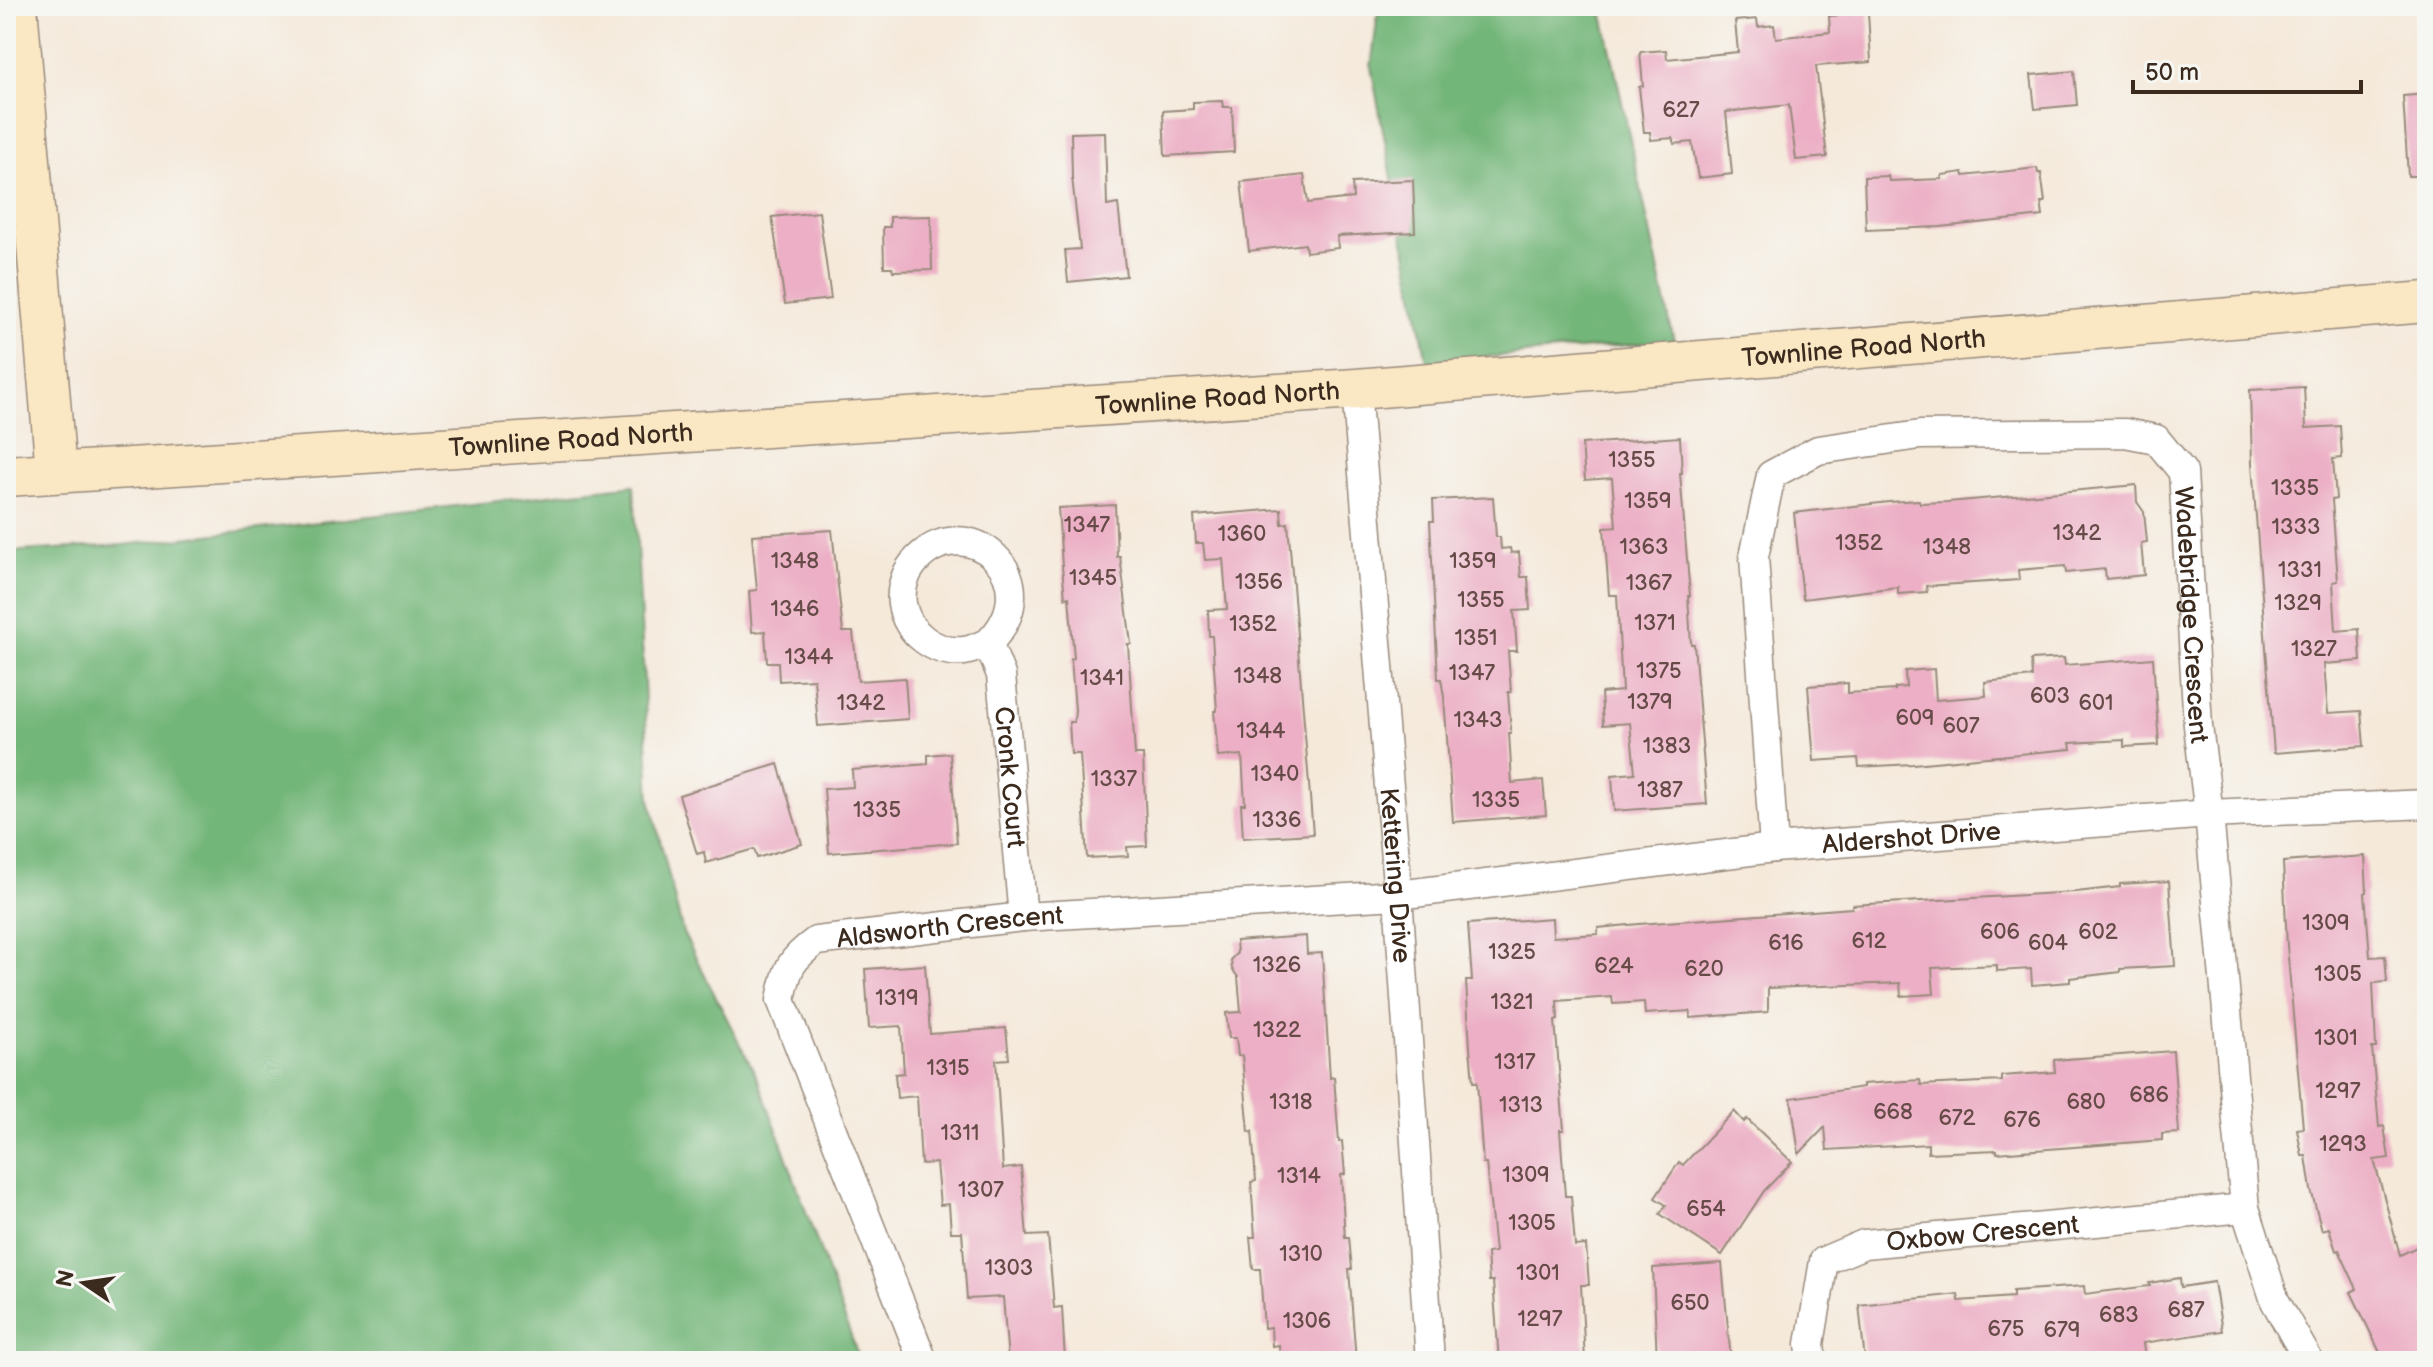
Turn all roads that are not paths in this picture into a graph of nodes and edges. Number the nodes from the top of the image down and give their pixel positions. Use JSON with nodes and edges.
{"nodes":[{"id":1,"x":17,"y":6,"type":"edge"},
{"id":2,"x":2427,"y":302,"type":"edge"},
{"id":3,"x":1356,"y":389,"type":"junction"},
{"id":4,"x":56,"y":472,"type":"junction"},
{"id":5,"x":6,"y":476,"type":"edge"},
{"id":6,"x":988,"y":643,"type":"dead end"},
{"id":7,"x":2427,"y":804,"type":"edge"},
{"id":8,"x":2209,"y":814,"type":"junction"},
{"id":9,"x":1774,"y":848,"type":"junction"},
{"id":10,"x":1398,"y":895,"type":"junction"},
{"id":11,"x":1023,"y":917,"type":"junction"},
{"id":12,"x":2245,"y":1208,"type":"junction"},
{"id":13,"x":923,"y":1361,"type":"edge"},
{"id":14,"x":1430,"y":1361,"type":"edge"},
{"id":15,"x":1812,"y":1361,"type":"edge"},
{"id":16,"x":2309,"y":1361,"type":"edge"}],
"edges":[{"from":1,"to":4,"type":"main road"},
{"from":2,"to":3,"type":"main road","name":"Townline Road North"},
{"from":3,"to":4,"type":"main road","name":"Townline Road North"},
{"from":3,"to":10,"type":"street","name":"Kettering Drive"},
{"from":4,"to":5,"type":"main road","name":"Townline Road North"},
{"from":6,"to":11,"type":"street","name":"Cronk Court"},
{"from":7,"to":8,"type":"street","name":"Aldershot Drive"},
{"from":8,"to":9,"type":"street","name":"Aldershot Drive"},
{"from":8,"to":9,"type":"street","name":"Wadebridge Crescent"},
{"from":8,"to":12,"type":"street","name":"Wadebridge Crescent"},
{"from":9,"to":10,"type":"street","name":"Aldershot Drive"},
{"from":10,"to":11,"type":"street","name":"Aldsworth Crescent"},
{"from":10,"to":14,"type":"street","name":"Kettering Drive"},
{"from":11,"to":13,"type":"street","name":"Aldsworth Crescent"},
{"from":12,"to":15,"type":"street","name":"Oxbow Crescent"},
{"from":12,"to":16,"type":"street","name":"Wadebridge Crescent"}]}
